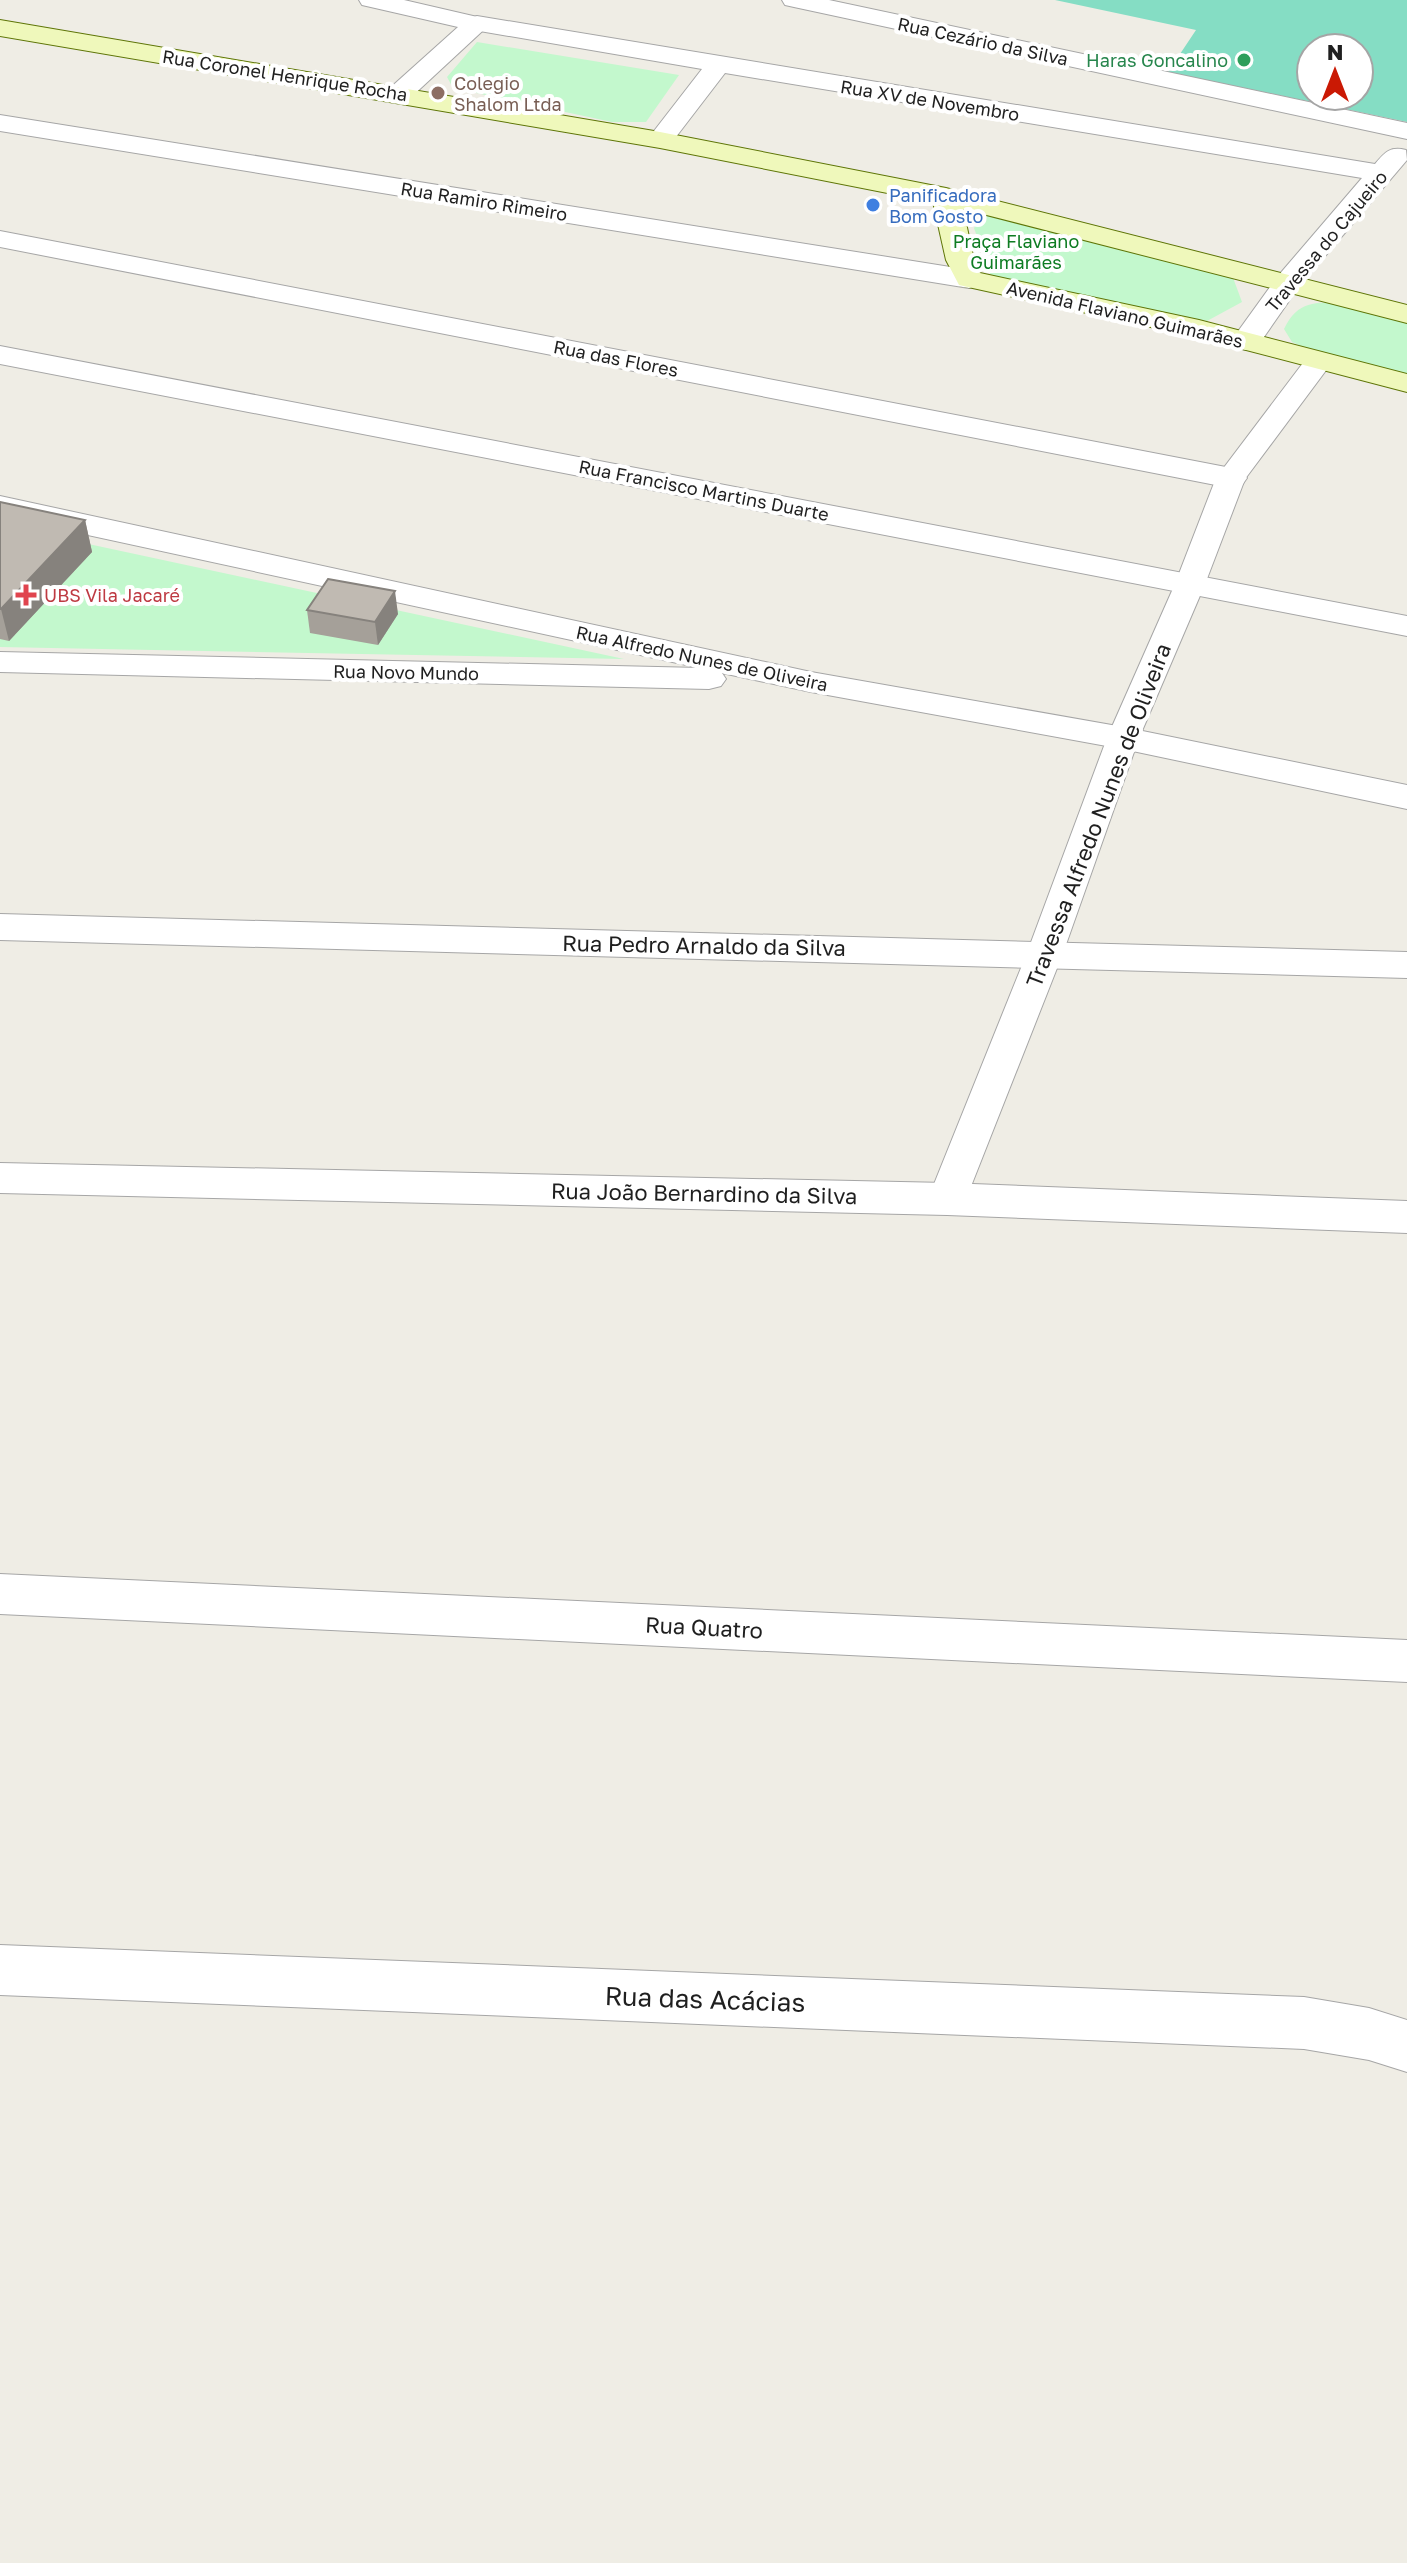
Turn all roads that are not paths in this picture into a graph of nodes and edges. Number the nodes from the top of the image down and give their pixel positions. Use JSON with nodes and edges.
{"nodes":[{"id":1,"x":371,"y":0,"type":"edge"},
{"id":2,"x":794,"y":0,"type":"edge"},
{"id":3,"x":477,"y":24,"type":"junction"},
{"id":4,"x":0,"y":28,"type":"edge"},
{"id":5,"x":718,"y":65,"type":"junction"},
{"id":6,"x":399,"y":94,"type":"junction"},
{"id":7,"x":0,"y":123,"type":"edge"},
{"id":8,"x":1407,"y":131,"type":"edge"},
{"id":9,"x":660,"y":140,"type":"junction"},
{"id":10,"x":1407,"y":141,"type":"edge"},
{"id":11,"x":1382,"y":173,"type":"junction"},
{"id":12,"x":946,"y":196,"type":"junction"},
{"id":13,"x":0,"y":239,"type":"edge"},
{"id":14,"x":969,"y":279,"type":"junction"},
{"id":15,"x":1288,"y":282,"type":"junction"},
{"id":16,"x":1407,"y":314,"type":"edge"},
{"id":17,"x":1246,"y":341,"type":"junction"},
{"id":18,"x":0,"y":355,"type":"edge"},
{"id":19,"x":1319,"y":361,"type":"junction"},
{"id":20,"x":1407,"y":383,"type":"edge"},
{"id":21,"x":1231,"y":478,"type":"junction"},
{"id":22,"x":0,"y":506,"type":"edge"},
{"id":23,"x":1190,"y":584,"type":"junction"},
{"id":24,"x":1407,"y":626,"type":"edge"},
{"id":25,"x":0,"y":662,"type":"edge"},
{"id":26,"x":811,"y":682,"type":"junction"},
{"id":27,"x":1123,"y":738,"type":"junction"},
{"id":28,"x":1407,"y":797,"type":"edge"},
{"id":29,"x":0,"y":927,"type":"edge"},
{"id":30,"x":1045,"y":953,"type":"junction"},
{"id":31,"x":1407,"y":965,"type":"edge"},
{"id":32,"x":0,"y":1178,"type":"edge"},
{"id":33,"x":947,"y":1199,"type":"junction"},
{"id":34,"x":1407,"y":1217,"type":"edge"},
{"id":35,"x":0,"y":1594,"type":"edge"},
{"id":36,"x":1407,"y":1661,"type":"edge"},
{"id":37,"x":0,"y":1970,"type":"edge"},
{"id":38,"x":1407,"y":2046,"type":"edge"}],
"edges":[{"from":1,"to":3,"type":"street","name":"Rua XV de Novembro"},
{"from":2,"to":8,"type":"street","name":"Rua Cezário da Silva"},
{"from":3,"to":5,"type":"street","name":"Rua XV de Novembro"},
{"from":3,"to":6,"type":"street"},
{"from":4,"to":6,"type":"main road","name":"Rua Coronel Henrique Rocha"},
{"from":5,"to":9,"type":"street"},
{"from":5,"to":11,"type":"street","name":"Rua XV de Novembro"},
{"from":6,"to":9,"type":"main road","name":"Rua Coronel Henrique Rocha"},
{"from":7,"to":14,"type":"street","name":"Rua Ramiro Rimeiro"},
{"from":9,"to":12,"type":"main road","name":"Rua Coronel Henrique Rocha"},
{"from":10,"to":11,"type":"street","name":"Travessa do Cajueiro"},
{"from":11,"to":15,"type":"street","name":"Travessa do Cajueiro"},
{"from":12,"to":14,"type":"main road"},
{"from":12,"to":15,"type":"main road"},
{"from":13,"to":21,"type":"street","name":"Rua das Flores"},
{"from":14,"to":17,"type":"main road","name":"Avenida Flaviano Guimarães"},
{"from":15,"to":16,"type":"main road"},
{"from":15,"to":17,"type":"street","name":"Travessa do Cajueiro"},
{"from":17,"to":19,"type":"main road","name":"Avenida Flaviano Guimarães"},
{"from":18,"to":23,"type":"street","name":"Rua Francisco Martins Duarte"},
{"from":19,"to":20,"type":"main road","name":"Avenida Flaviano Guimarães"},
{"from":19,"to":21,"type":"lane","name":"Travessa Alfredo Nunes de Oliveira"},
{"from":21,"to":23,"type":"lane","name":"Travessa Alfredo Nunes de Oliveira"},
{"from":22,"to":26,"type":"street","name":"Rua Alfredo Nunes de Oliveira"},
{"from":23,"to":24,"type":"street","name":"Rua Francisco Martins Duarte"},
{"from":23,"to":27,"type":"lane","name":"Travessa Alfredo Nunes de Oliveira"},
{"from":25,"to":26,"type":"street","name":"Rua Novo Mundo"},
{"from":26,"to":27,"type":"street","name":"Rua Alfredo Nunes de Oliveira"},
{"from":27,"to":28,"type":"street","name":"Rua Alfredo Nunes de Oliveira"},
{"from":27,"to":30,"type":"lane","name":"Travessa Alfredo Nunes de Oliveira"},
{"from":29,"to":30,"type":"street","name":"Rua Pedro Arnaldo da Silva"},
{"from":30,"to":31,"type":"street","name":"Rua Pedro Arnaldo da Silva"},
{"from":30,"to":33,"type":"lane","name":"Travessa Alfredo Nunes de Oliveira"},
{"from":32,"to":33,"type":"street","name":"Rua João Bernardino da Silva"},
{"from":33,"to":34,"type":"street","name":"Rua João Bernardino da Silva"},
{"from":35,"to":36,"type":"street","name":"Rua Quatro"},
{"from":37,"to":38,"type":"street","name":"Rua das Acácias"}]}
